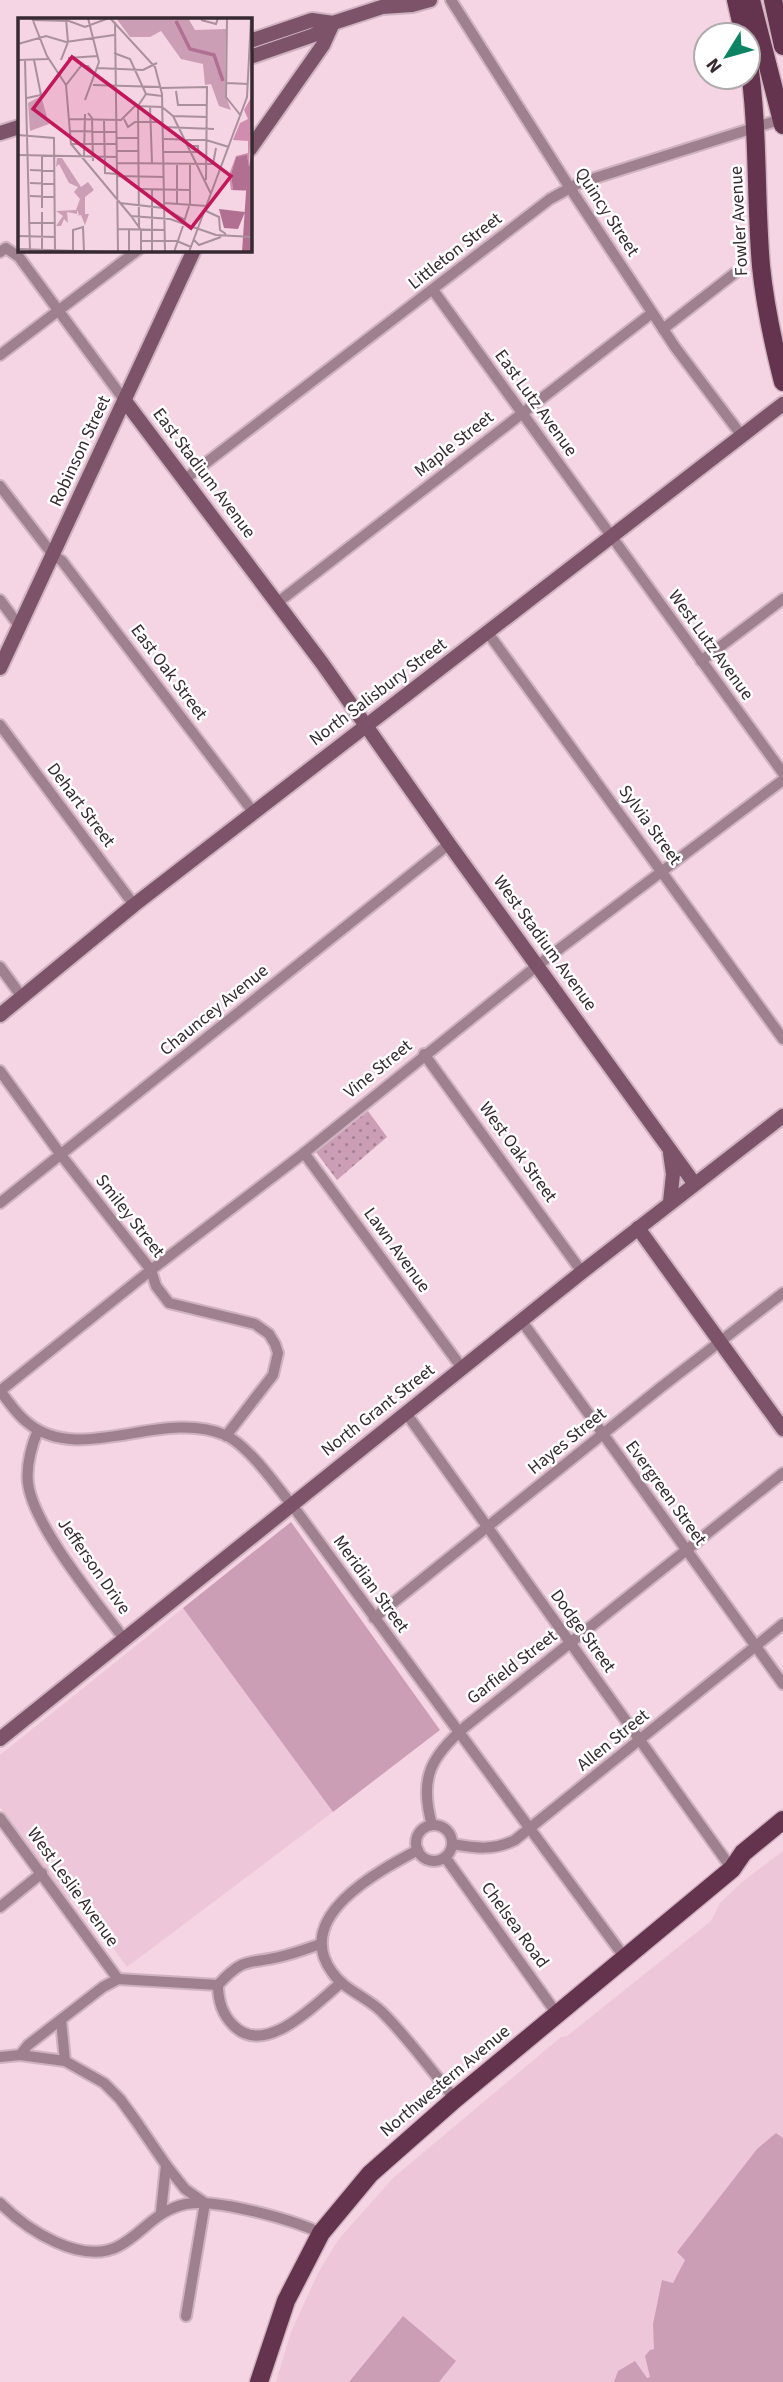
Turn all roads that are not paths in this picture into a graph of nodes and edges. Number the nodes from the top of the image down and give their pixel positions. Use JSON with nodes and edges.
{"nodes":[{"id":1,"x":430,"y":0,"type":"edge"},
{"id":2,"x":452,"y":0,"type":"edge"},
{"id":3,"x":751,"y":0,"type":"edge"},
{"id":4,"x":773,"y":0,"type":"edge"},
{"id":5,"x":387,"y":3,"type":"edge"},
{"id":6,"x":333,"y":23,"type":"junction"},
{"id":7,"x":252,"y":40,"type":"edge"},
{"id":8,"x":783,"y":46,"type":"edge"},
{"id":9,"x":252,"y":56,"type":"edge"},
{"id":10,"x":751,"y":91,"type":"edge"},
{"id":11,"x":782,"y":122,"type":"edge"},
{"id":12,"x":18,"y":127,"type":"edge"},
{"id":13,"x":755,"y":129,"type":"junction"},
{"id":14,"x":0,"y":133,"type":"edge"},
{"id":15,"x":252,"y":146,"type":"edge"},
{"id":16,"x":570,"y":188,"type":"junction"},
{"id":17,"x":3,"y":250,"type":"edge"},
{"id":18,"x":135,"y":252,"type":"edge"},
{"id":19,"x":193,"y":252,"type":"edge"},
{"id":20,"x":735,"y":273,"type":"dead end"},
{"id":21,"x":433,"y":290,"type":"junction"},
{"id":22,"x":59,"y":310,"type":"junction"},
{"id":23,"x":652,"y":313,"type":"junction"},
{"id":24,"x":663,"y":329,"type":"junction"},
{"id":25,"x":0,"y":355,"type":"edge"},
{"id":26,"x":783,"y":382,"type":"edge"},
{"id":27,"x":125,"y":401,"type":"junction"},
{"id":28,"x":783,"y":404,"type":"edge"},
{"id":29,"x":521,"y":414,"type":"junction"},
{"id":30,"x":742,"y":436,"type":"junction"},
{"id":31,"x":185,"y":479,"type":"junction"},
{"id":32,"x":0,"y":486,"type":"edge"},
{"id":33,"x":611,"y":537,"type":"junction"},
{"id":34,"x":53,"y":555,"type":"junction"},
{"id":35,"x":783,"y":599,"type":"edge"},
{"id":36,"x":0,"y":600,"type":"edge"},
{"id":37,"x":277,"y":603,"type":"junction"},
{"id":38,"x":20,"y":627,"type":"junction"},
{"id":39,"x":488,"y":632,"type":"junction"},
{"id":40,"x":701,"y":661,"type":"junction"},
{"id":41,"x":0,"y":668,"type":"edge"},
{"id":42,"x":0,"y":725,"type":"edge"},
{"id":43,"x":366,"y":726,"type":"junction"},
{"id":44,"x":783,"y":773,"type":"edge"},
{"id":45,"x":783,"y":780,"type":"edge"},
{"id":46,"x":254,"y":813,"type":"junction"},
{"id":47,"x":449,"y":844,"type":"junction"},
{"id":48,"x":662,"y":872,"type":"junction"},
{"id":49,"x":134,"y":905,"type":"junction"},
{"id":50,"x":538,"y":965,"type":"junction"},
{"id":51,"x":0,"y":967,"type":"edge"},
{"id":52,"x":22,"y":997,"type":"junction"},
{"id":53,"x":0,"y":1015,"type":"edge"},
{"id":54,"x":783,"y":1038,"type":"edge"},
{"id":55,"x":424,"y":1054,"type":"junction"},
{"id":56,"x":0,"y":1071,"type":"edge"},
{"id":57,"x":783,"y":1116,"type":"edge"},
{"id":58,"x":669,"y":1148,"type":"junction"},
{"id":59,"x":304,"y":1153,"type":"junction"},
{"id":60,"x":61,"y":1155,"type":"junction"},
{"id":61,"x":694,"y":1183,"type":"junction"},
{"id":62,"x":670,"y":1202,"type":"junction"},
{"id":63,"x":0,"y":1203,"type":"edge"},
{"id":64,"x":638,"y":1228,"type":"junction"},
{"id":65,"x":151,"y":1270,"type":"junction"},
{"id":66,"x":582,"y":1272,"type":"junction"},
{"id":67,"x":783,"y":1293,"type":"edge"},
{"id":68,"x":521,"y":1321,"type":"junction"},
{"id":69,"x":720,"y":1341,"type":"junction"},
{"id":70,"x":462,"y":1368,"type":"junction"},
{"id":71,"x":0,"y":1391,"type":"edge"},
{"id":72,"x":405,"y":1413,"type":"junction"},
{"id":73,"x":783,"y":1429,"type":"edge"},
{"id":74,"x":38,"y":1430,"type":"junction"},
{"id":75,"x":602,"y":1435,"type":"junction"},
{"id":76,"x":226,"y":1436,"type":"junction"},
{"id":77,"x":783,"y":1474,"type":"edge"},
{"id":78,"x":290,"y":1504,"type":"junction"},
{"id":79,"x":488,"y":1528,"type":"junction"},
{"id":80,"x":686,"y":1550,"type":"junction"},
{"id":81,"x":374,"y":1618,"type":"junction"},
{"id":82,"x":783,"y":1624,"type":"edge"},
{"id":83,"x":124,"y":1639,"type":"junction"},
{"id":84,"x":570,"y":1644,"type":"junction"},
{"id":85,"x":756,"y":1647,"type":"junction"},
{"id":86,"x":783,"y":1684,"type":"edge"},
{"id":87,"x":459,"y":1732,"type":"junction"},
{"id":88,"x":0,"y":1739,"type":"edge"},
{"id":89,"x":640,"y":1741,"type":"junction"},
{"id":90,"x":0,"y":1818,"type":"edge"},
{"id":91,"x":783,"y":1820,"type":"edge"},
{"id":92,"x":432,"y":1825,"type":"junction"},
{"id":93,"x":530,"y":1828,"type":"junction"},
{"id":94,"x":783,"y":1834,"type":"edge"},
{"id":95,"x":452,"y":1844,"type":"junction"},
{"id":96,"x":418,"y":1850,"type":"junction"},
{"id":97,"x":445,"y":1857,"type":"junction"},
{"id":98,"x":732,"y":1869,"type":"junction"},
{"id":99,"x":42,"y":1873,"type":"junction"},
{"id":100,"x":0,"y":1907,"type":"edge"},
{"id":101,"x":321,"y":1944,"type":"junction"},
{"id":102,"x":625,"y":1958,"type":"junction"},
{"id":103,"x":118,"y":1979,"type":"junction"},
{"id":104,"x":341,"y":1983,"type":"junction"},
{"id":105,"x":218,"y":1985,"type":"junction"},
{"id":106,"x":557,"y":2014,"type":"junction"},
{"id":107,"x":61,"y":2020,"type":"junction"},
{"id":108,"x":20,"y":2055,"type":"junction"},
{"id":109,"x":0,"y":2058,"type":"edge"},
{"id":110,"x":65,"y":2061,"type":"junction"},
{"id":111,"x":456,"y":2099,"type":"junction"},
{"id":112,"x":166,"y":2165,"type":"junction"},
{"id":113,"x":0,"y":2203,"type":"edge"},
{"id":114,"x":205,"y":2203,"type":"junction"},
{"id":115,"x":161,"y":2212,"type":"junction"},
{"id":116,"x":321,"y":2233,"type":"junction"},
{"id":117,"x":186,"y":2316,"type":"dead end"},
{"id":118,"x":258,"y":2382,"type":"edge"}],
"edges":[{"from":1,"to":5,"type":"street"},
{"from":2,"to":16,"type":"street","name":"Quincy Street"},
{"from":3,"to":11,"type":"main road"},
{"from":4,"to":8,"type":"main road"},
{"from":5,"to":6,"type":"street"},
{"from":6,"to":7,"type":"street"},
{"from":6,"to":9,"type":"street"},
{"from":6,"to":15,"type":"street"},
{"from":10,"to":13,"type":"main road","name":"Fowler Avenue"},
{"from":11,"to":13,"type":"street","name":"Littleton Street"},
{"from":12,"to":14,"type":"street"},
{"from":13,"to":16,"type":"street","name":"Littleton Street"},
{"from":13,"to":26,"type":"main road","name":"Fowler Avenue"},
{"from":16,"to":21,"type":"street","name":"Littleton Street"},
{"from":16,"to":23,"type":"street","name":"Quincy Street"},
{"from":17,"to":22,"type":"street","name":"East Stadium Avenue"},
{"from":18,"to":22,"type":"street"},
{"from":19,"to":27,"type":"street","name":"Robinson Street"},
{"from":20,"to":24,"type":"street"},
{"from":21,"to":29,"type":"street","name":"East Lutz Avenue"},
{"from":21,"to":31,"type":"street","name":"Littleton Street"},
{"from":22,"to":25,"type":"street"},
{"from":22,"to":27,"type":"street","name":"East Stadium Avenue"},
{"from":23,"to":24,"type":"street","name":"Quincy Street"},
{"from":23,"to":29,"type":"street","name":"Maple Street"},
{"from":24,"to":30,"type":"street","name":"Quincy Street"},
{"from":27,"to":31,"type":"street","name":"East Stadium Avenue"},
{"from":27,"to":34,"type":"street","name":"Robinson Street"},
{"from":28,"to":30,"type":"street","name":"North Salisbury Street"},
{"from":29,"to":33,"type":"street","name":"East Lutz Avenue"},
{"from":29,"to":37,"type":"street","name":"Maple Street"},
{"from":30,"to":33,"type":"street","name":"North Salisbury Street"},
{"from":31,"to":37,"type":"street","name":"East Stadium Avenue"},
{"from":32,"to":34,"type":"street","name":"East Oak Street"},
{"from":33,"to":39,"type":"street","name":"North Salisbury Street"},
{"from":33,"to":40,"type":"street","name":"West Lutz Avenue"},
{"from":34,"to":38,"type":"street","name":"Robinson Street"},
{"from":34,"to":46,"type":"street","name":"East Oak Street"},
{"from":35,"to":40,"type":"street"},
{"from":36,"to":38,"type":"street"},
{"from":37,"to":43,"type":"street","name":"East Stadium Avenue"},
{"from":38,"to":41,"type":"street","name":"Robinson Street"},
{"from":39,"to":43,"type":"street","name":"North Salisbury Street"},
{"from":39,"to":48,"type":"street","name":"Sylvia Street"},
{"from":40,"to":44,"type":"street","name":"West Lutz Avenue"},
{"from":42,"to":49,"type":"street","name":"Dehart Street"},
{"from":43,"to":46,"type":"street","name":"North Salisbury Street"},
{"from":43,"to":47,"type":"street","name":"West Stadium Avenue"},
{"from":45,"to":48,"type":"street","name":"Vine Street"},
{"from":46,"to":49,"type":"street","name":"North Salisbury Street"},
{"from":47,"to":50,"type":"street","name":"West Stadium Avenue"},
{"from":47,"to":60,"type":"street","name":"Chauncey Avenue"},
{"from":48,"to":50,"type":"street","name":"Vine Street"},
{"from":48,"to":54,"type":"street","name":"Sylvia Street"},
{"from":49,"to":52,"type":"street","name":"North Salisbury Street"},
{"from":50,"to":55,"type":"street","name":"Vine Street"},
{"from":50,"to":58,"type":"street","name":"West Stadium Avenue"},
{"from":51,"to":52,"type":"street"},
{"from":52,"to":53,"type":"street","name":"North Salisbury Street"},
{"from":55,"to":59,"type":"street","name":"Vine Street"},
{"from":55,"to":66,"type":"street","name":"West Oak Street"},
{"from":56,"to":60,"type":"street","name":"Smiley Street"},
{"from":57,"to":61,"type":"street","name":"North Grant Street"},
{"from":58,"to":61,"type":"street","name":"West Stadium Avenue"},
{"from":58,"to":62,"type":"street"},
{"from":59,"to":65,"type":"street","name":"Vine Street"},
{"from":59,"to":70,"type":"street","name":"Lawn Avenue"},
{"from":60,"to":63,"type":"street","name":"Chauncey Avenue"},
{"from":60,"to":65,"type":"street","name":"Smiley Street"},
{"from":61,"to":62,"type":"street","name":"North Grant Street"},
{"from":62,"to":64,"type":"street","name":"North Grant Street"},
{"from":64,"to":66,"type":"street","name":"North Grant Street"},
{"from":64,"to":69,"type":"street"},
{"from":65,"to":71,"type":"street","name":"Vine Street"},
{"from":65,"to":76,"type":"street","name":"Smiley Street"},
{"from":66,"to":68,"type":"street","name":"North Grant Street"},
{"from":67,"to":69,"type":"street","name":"Hayes Street"},
{"from":68,"to":70,"type":"street","name":"North Grant Street"},
{"from":68,"to":75,"type":"street","name":"Evergreen Street"},
{"from":69,"to":73,"type":"street"},
{"from":69,"to":75,"type":"street","name":"Hayes Street"},
{"from":70,"to":72,"type":"street","name":"North Grant Street"},
{"from":71,"to":74,"type":"street","name":"Meridian Street"},
{"from":72,"to":78,"type":"street","name":"North Grant Street"},
{"from":72,"to":79,"type":"street","name":"Dodge Street"},
{"from":74,"to":76,"type":"street","name":"Meridian Street"},
{"from":74,"to":83,"type":"street","name":"Jefferson Drive"},
{"from":75,"to":79,"type":"street","name":"Hayes Street"},
{"from":75,"to":80,"type":"street","name":"Evergreen Street"},
{"from":76,"to":78,"type":"street","name":"Meridian Street"},
{"from":77,"to":80,"type":"street","name":"Garfield Street"},
{"from":78,"to":81,"type":"street","name":"Meridian Street"},
{"from":78,"to":83,"type":"street","name":"North Grant Street"},
{"from":79,"to":81,"type":"street","name":"Hayes Street"},
{"from":79,"to":84,"type":"street","name":"Dodge Street"},
{"from":80,"to":84,"type":"street","name":"Garfield Street"},
{"from":80,"to":85,"type":"street","name":"Evergreen Street"},
{"from":81,"to":87,"type":"street","name":"Meridian Street"},
{"from":82,"to":85,"type":"street","name":"Allen Street"},
{"from":83,"to":88,"type":"street","name":"North Grant Street"},
{"from":84,"to":87,"type":"street","name":"Garfield Street"},
{"from":84,"to":89,"type":"street","name":"Dodge Street"},
{"from":85,"to":86,"type":"street","name":"Evergreen Street"},
{"from":85,"to":89,"type":"street","name":"Allen Street"},
{"from":87,"to":92,"type":"street","name":"Garfield Street"},
{"from":87,"to":93,"type":"street","name":"Meridian Street"},
{"from":89,"to":93,"type":"street","name":"Allen Street"},
{"from":89,"to":98,"type":"street","name":"Dodge Street"},
{"from":90,"to":99,"type":"street","name":"West Leslie Avenue"},
{"from":91,"to":98,"type":"main road","name":"Northwestern Avenue"},
{"from":92,"to":95,"type":"street"},
{"from":92,"to":96,"type":"street"},
{"from":93,"to":95,"type":"street","name":"Allen Street"},
{"from":93,"to":102,"type":"street","name":"Meridian Street"},
{"from":94,"to":98,"type":"main road","name":"Northwestern Avenue"},
{"from":95,"to":97,"type":"street"},
{"from":96,"to":97,"type":"street"},
{"from":96,"to":101,"type":"street"},
{"from":97,"to":106,"type":"street","name":"Chelsea Road"},
{"from":98,"to":102,"type":"main road","name":"Northwestern Avenue"},
{"from":99,"to":100,"type":"street"},
{"from":99,"to":103,"type":"street","name":"West Leslie Avenue"},
{"from":101,"to":104,"type":"street"},
{"from":101,"to":105,"type":"street"},
{"from":102,"to":106,"type":"main road","name":"Northwestern Avenue"},
{"from":103,"to":105,"type":"street"},
{"from":103,"to":107,"type":"street"},
{"from":104,"to":105,"type":"street"},
{"from":104,"to":111,"type":"street"},
{"from":106,"to":111,"type":"main road","name":"Northwestern Avenue"},
{"from":107,"to":108,"type":"street"},
{"from":107,"to":110,"type":"street"},
{"from":108,"to":109,"type":"street"},
{"from":108,"to":110,"type":"street"},
{"from":110,"to":112,"type":"street"},
{"from":111,"to":116,"type":"main road","name":"Northwestern Avenue"},
{"from":112,"to":114,"type":"street"},
{"from":112,"to":115,"type":"street"},
{"from":113,"to":115,"type":"street"},
{"from":114,"to":115,"type":"street"},
{"from":114,"to":116,"type":"street"},
{"from":114,"to":117,"type":"street"},
{"from":116,"to":118,"type":"main road","name":"Northwestern Avenue"}]}
